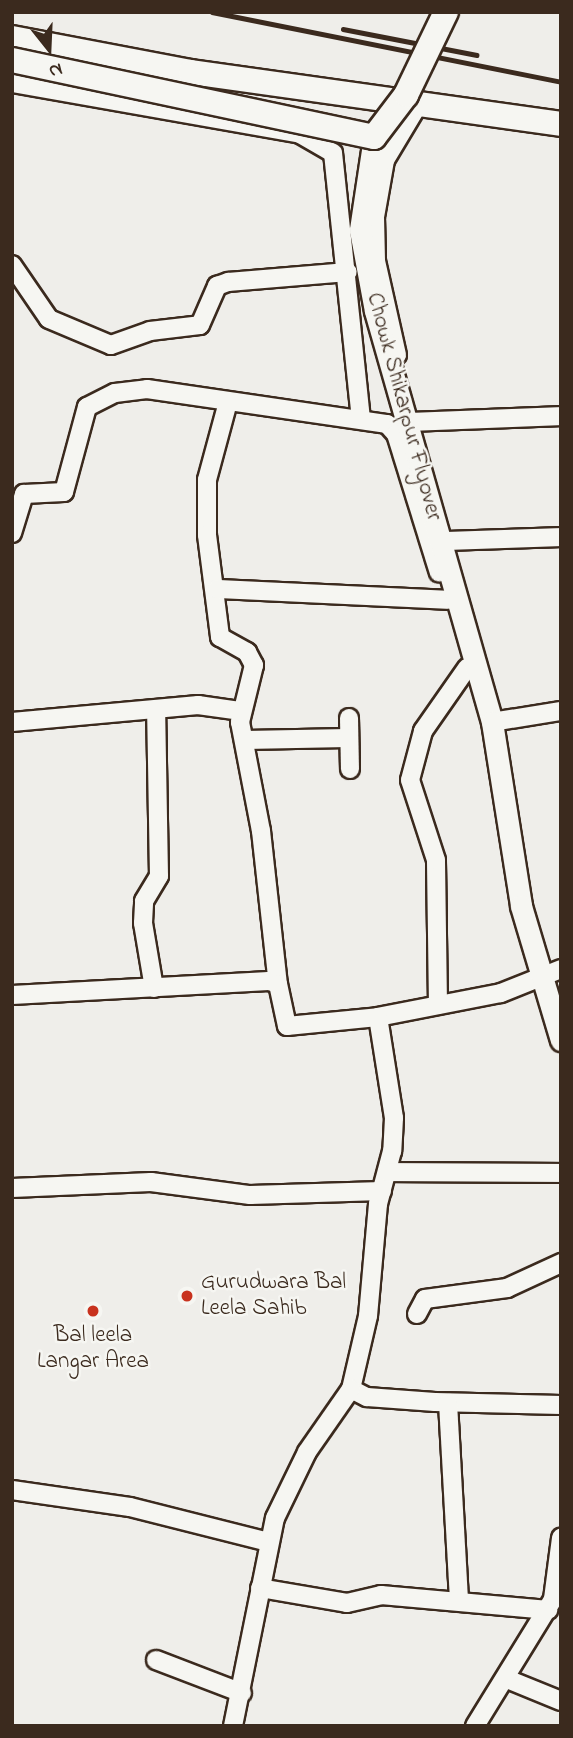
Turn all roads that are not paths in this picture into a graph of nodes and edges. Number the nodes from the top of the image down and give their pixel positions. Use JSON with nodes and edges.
{"nodes":[{"id":1,"x":446,"y":12,"type":"edge"},
{"id":2,"x":12,"y":38,"type":"edge"},
{"id":3,"x":12,"y":60,"type":"edge"},
{"id":4,"x":12,"y":83,"type":"edge"},
{"id":5,"x":418,"y":105,"type":"junction"},
{"id":6,"x":561,"y":124,"type":"edge"},
{"id":7,"x":374,"y":137,"type":"junction"},
{"id":8,"x":12,"y":265,"type":"edge"},
{"id":9,"x":348,"y":272,"type":"junction"},
{"id":10,"x":228,"y":402,"type":"junction"},
{"id":11,"x":561,"y":416,"type":"edge"},
{"id":12,"x":361,"y":419,"type":"junction"},
{"id":13,"x":412,"y":422,"type":"junction"},
{"id":14,"x":18,"y":488,"type":"edge"},
{"id":15,"x":12,"y":533,"type":"edge"},
{"id":16,"x":561,"y":537,"type":"edge"},
{"id":17,"x":448,"y":541,"type":"junction"},
{"id":18,"x":217,"y":589,"type":"junction"},
{"id":19,"x":447,"y":600,"type":"junction"},
{"id":20,"x":473,"y":670,"type":"junction"},
{"id":21,"x":156,"y":710,"type":"junction"},
{"id":22,"x":240,"y":711,"type":"junction"},
{"id":23,"x":561,"y":711,"type":"edge"},
{"id":24,"x":349,"y":718,"type":"dead end"},
{"id":25,"x":12,"y":722,"type":"edge"},
{"id":26,"x":492,"y":722,"type":"junction"},
{"id":27,"x":348,"y":738,"type":"junction"},
{"id":28,"x":245,"y":740,"type":"junction"},
{"id":29,"x":350,"y":769,"type":"dead end"},
{"id":30,"x":561,"y":969,"type":"edge"},
{"id":31,"x":538,"y":978,"type":"junction"},
{"id":32,"x":278,"y":984,"type":"junction"},
{"id":33,"x":154,"y":988,"type":"junction"},
{"id":34,"x":12,"y":995,"type":"edge"},
{"id":35,"x":438,"y":1004,"type":"junction"},
{"id":36,"x":378,"y":1017,"type":"junction"},
{"id":37,"x":561,"y":1040,"type":"edge"},
{"id":38,"x":387,"y":1172,"type":"junction"},
{"id":39,"x":561,"y":1173,"type":"edge"},
{"id":40,"x":12,"y":1188,"type":"edge"},
{"id":41,"x":382,"y":1191,"type":"junction"},
{"id":42,"x":561,"y":1263,"type":"edge"},
{"id":43,"x":417,"y":1314,"type":"dead end"},
{"id":44,"x":351,"y":1390,"type":"junction"},
{"id":45,"x":448,"y":1403,"type":"junction"},
{"id":46,"x":561,"y":1405,"type":"edge"},
{"id":47,"x":12,"y":1490,"type":"edge"},
{"id":48,"x":561,"y":1538,"type":"edge"},
{"id":49,"x":268,"y":1542,"type":"junction"},
{"id":50,"x":260,"y":1588,"type":"junction"},
{"id":51,"x":459,"y":1600,"type":"junction"},
{"id":52,"x":553,"y":1610,"type":"edge"},
{"id":53,"x":156,"y":1660,"type":"dead end"},
{"id":54,"x":507,"y":1679,"type":"junction"},
{"id":55,"x":242,"y":1693,"type":"junction"},
{"id":56,"x":561,"y":1701,"type":"edge"},
{"id":57,"x":233,"y":1726,"type":"edge"},
{"id":58,"x":475,"y":1726,"type":"edge"}],
"edges":[{"from":1,"to":7,"type":"main road","name":"Chowk Shikarpur Flyover","bridge":true},
{"from":2,"to":5,"type":"main road"},
{"from":3,"to":7,"type":"main road","bridge":true},
{"from":4,"to":9,"type":"street"},
{"from":5,"to":6,"type":"main road"},
{"from":5,"to":13,"type":"street"},
{"from":7,"to":20,"type":"street","name":"Chowk Shikarpur Flyover"},
{"from":8,"to":9,"type":"street"},
{"from":9,"to":12,"type":"street"},
{"from":10,"to":12,"type":"street"},
{"from":10,"to":14,"type":"street"},
{"from":10,"to":18,"type":"street"},
{"from":11,"to":13,"type":"street"},
{"from":12,"to":19,"type":"street"},
{"from":13,"to":17,"type":"street"},
{"from":14,"to":15,"type":"street"},
{"from":16,"to":17,"type":"street"},
{"from":17,"to":20,"type":"street"},
{"from":18,"to":19,"type":"street"},
{"from":18,"to":22,"type":"street"},
{"from":19,"to":20,"type":"street"},
{"from":20,"to":26,"type":"street","name":"Chowk Shikarpur Flyover"},
{"from":20,"to":35,"type":"street"},
{"from":21,"to":22,"type":"street"},
{"from":21,"to":25,"type":"street"},
{"from":21,"to":33,"type":"street"},
{"from":22,"to":28,"type":"street"},
{"from":23,"to":26,"type":"street"},
{"from":24,"to":27,"type":"street"},
{"from":26,"to":31,"type":"street","name":"Chowk Shikarpur Flyover"},
{"from":27,"to":28,"type":"street"},
{"from":27,"to":29,"type":"street"},
{"from":28,"to":32,"type":"street"},
{"from":30,"to":31,"type":"street"},
{"from":31,"to":35,"type":"street"},
{"from":31,"to":37,"type":"street","name":"Chowk Shikarpur Flyover"},
{"from":32,"to":33,"type":"street"},
{"from":32,"to":36,"type":"street"},
{"from":33,"to":34,"type":"street"},
{"from":35,"to":36,"type":"street"},
{"from":36,"to":38,"type":"street"},
{"from":38,"to":39,"type":"street"},
{"from":38,"to":41,"type":"street"},
{"from":40,"to":41,"type":"street"},
{"from":41,"to":44,"type":"street"},
{"from":42,"to":43,"type":"street"},
{"from":44,"to":45,"type":"street"},
{"from":44,"to":49,"type":"street"},
{"from":45,"to":46,"type":"street"},
{"from":45,"to":51,"type":"street"},
{"from":47,"to":49,"type":"street"},
{"from":48,"to":52,"type":"street"},
{"from":49,"to":50,"type":"street"},
{"from":50,"to":51,"type":"street"},
{"from":50,"to":55,"type":"street"},
{"from":51,"to":52,"type":"street"},
{"from":52,"to":54,"type":"street"},
{"from":53,"to":55,"type":"street"},
{"from":54,"to":56,"type":"street"},
{"from":54,"to":58,"type":"street"},
{"from":55,"to":57,"type":"street"}]}
